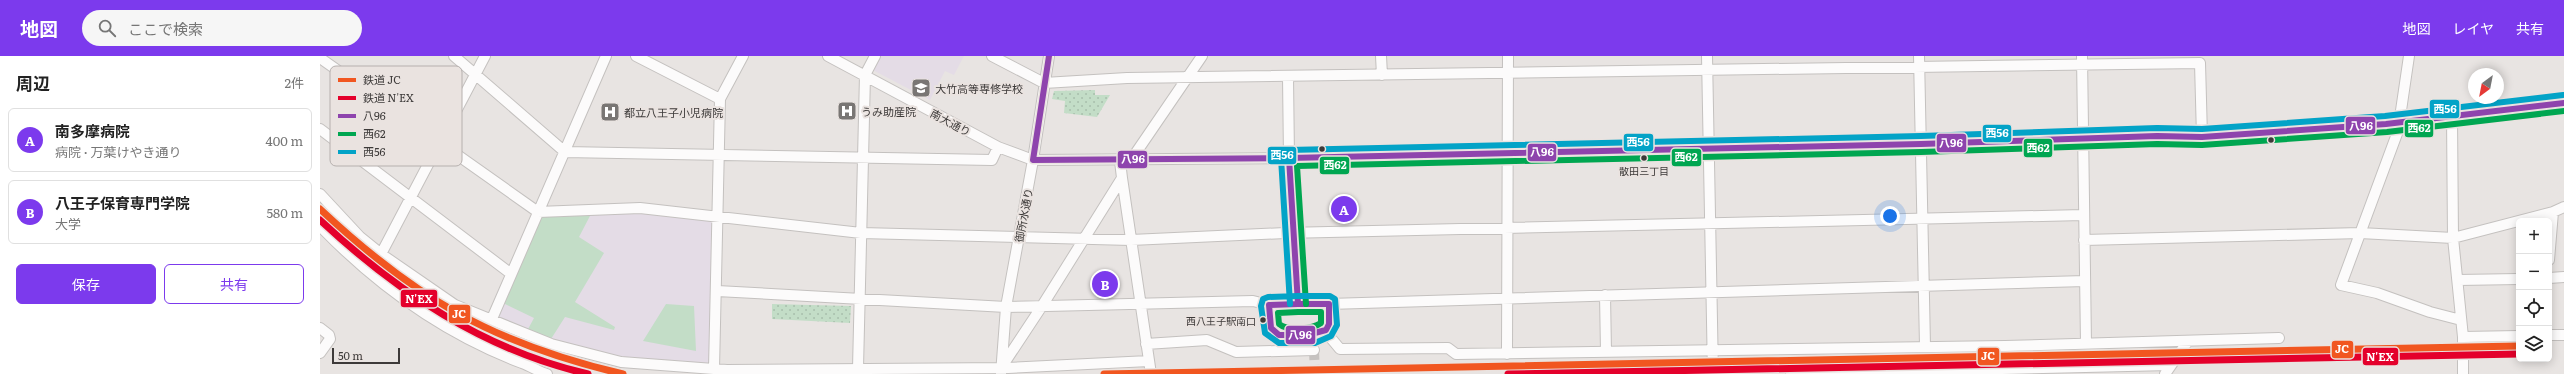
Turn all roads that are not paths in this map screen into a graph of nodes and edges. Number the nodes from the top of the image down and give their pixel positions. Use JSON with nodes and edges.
{"nodes":[{"id":1,"x":454,"y":56,"type":"edge"},
{"id":2,"x":485,"y":56,"type":"edge"},
{"id":3,"x":606,"y":56,"type":"edge"},
{"id":4,"x":636,"y":56,"type":"edge"},
{"id":5,"x":743,"y":56,"type":"edge"},
{"id":6,"x":828,"y":56,"type":"edge"},
{"id":7,"x":875,"y":56,"type":"edge"},
{"id":8,"x":992,"y":56,"type":"edge"},
{"id":9,"x":1049,"y":56,"type":"edge"},
{"id":10,"x":1202,"y":56,"type":"edge"},
{"id":11,"x":1381,"y":56,"type":"edge"},
{"id":12,"x":1508,"y":56,"type":"edge"},
{"id":13,"x":1707,"y":56,"type":"edge"},
{"id":14,"x":1919,"y":56,"type":"edge"},
{"id":15,"x":2409,"y":56,"type":"edge"},
{"id":16,"x":320,"y":58,"type":"edge"},
{"id":17,"x":2082,"y":60,"type":"edge"},
{"id":18,"x":331,"y":66,"type":"edge"},
{"id":19,"x":1919,"y":67,"type":"junction"},
{"id":20,"x":1707,"y":70,"type":"junction"},
{"id":21,"x":1508,"y":72,"type":"junction"},
{"id":22,"x":475,"y":74,"type":"junction"},
{"id":23,"x":865,"y":75,"type":"junction"},
{"id":24,"x":1382,"y":75,"type":"junction"},
{"id":25,"x":1288,"y":77,"type":"junction"},
{"id":26,"x":1186,"y":79,"type":"junction"},
{"id":27,"x":1044,"y":83,"type":"junction"},
{"id":28,"x":462,"y":99,"type":"edge"},
{"id":29,"x":720,"y":99,"type":"junction"},
{"id":30,"x":2564,"y":103,"type":"edge"},
{"id":31,"x":2452,"y":117,"type":"junction"},
{"id":32,"x":2400,"y":123,"type":"junction"},
{"id":33,"x":320,"y":129,"type":"edge"},
{"id":34,"x":330,"y":137,"type":"edge"},
{"id":35,"x":2202,"y":137,"type":"junction"},
{"id":36,"x":2082,"y":138,"type":"junction"},
{"id":37,"x":1921,"y":144,"type":"junction"},
{"id":38,"x":998,"y":147,"type":"junction"},
{"id":39,"x":1708,"y":147,"type":"junction"},
{"id":40,"x":565,"y":152,"type":"junction"},
{"id":41,"x":1509,"y":152,"type":"junction"},
{"id":42,"x":720,"y":154,"type":"junction"},
{"id":43,"x":1289,"y":158,"type":"junction"},
{"id":44,"x":863,"y":159,"type":"junction"},
{"id":45,"x":462,"y":160,"type":"edge"},
{"id":46,"x":1033,"y":160,"type":"junction"},
{"id":47,"x":1131,"y":160,"type":"junction"},
{"id":48,"x":1120,"y":161,"type":"junction"},
{"id":49,"x":369,"y":166,"type":"edge"},
{"id":50,"x":428,"y":166,"type":"edge"},
{"id":51,"x":1122,"y":178,"type":"junction"},
{"id":52,"x":320,"y":194,"type":"edge"},
{"id":53,"x":411,"y":198,"type":"junction"},
{"id":54,"x":2564,"y":207,"type":"edge"},
{"id":55,"x":538,"y":212,"type":"junction"},
{"id":56,"x":2553,"y":212,"type":"junction"},
{"id":57,"x":2083,"y":215,"type":"junction"},
{"id":58,"x":718,"y":216,"type":"junction"},
{"id":59,"x":1922,"y":219,"type":"junction"},
{"id":60,"x":1710,"y":224,"type":"junction"},
{"id":61,"x":320,"y":226,"type":"edge"},
{"id":62,"x":1508,"y":228,"type":"junction"},
{"id":63,"x":861,"y":233,"type":"junction"},
{"id":64,"x":1294,"y":233,"type":"junction"},
{"id":65,"x":2360,"y":233,"type":"junction"},
{"id":66,"x":1019,"y":236,"type":"junction"},
{"id":67,"x":1084,"y":238,"type":"junction"},
{"id":68,"x":2453,"y":238,"type":"junction"},
{"id":69,"x":1131,"y":240,"type":"junction"},
{"id":70,"x":2084,"y":240,"type":"junction"},
{"id":71,"x":381,"y":254,"type":"junction"},
{"id":72,"x":2550,"y":254,"type":"edge"},
{"id":73,"x":510,"y":273,"type":"junction"},
{"id":74,"x":2564,"y":277,"type":"edge"},
{"id":75,"x":2516,"y":278,"type":"edge"},
{"id":76,"x":2552,"y":278,"type":"edge"},
{"id":77,"x":2458,"y":280,"type":"junction"},
{"id":78,"x":2085,"y":281,"type":"junction"},
{"id":79,"x":1924,"y":286,"type":"junction"},
{"id":80,"x":717,"y":291,"type":"junction"},
{"id":81,"x":1712,"y":292,"type":"junction"},
{"id":82,"x":1604,"y":296,"type":"junction"},
{"id":83,"x":1508,"y":298,"type":"junction"},
{"id":84,"x":860,"y":299,"type":"junction"},
{"id":85,"x":1140,"y":303,"type":"junction"},
{"id":86,"x":1298,"y":304,"type":"junction"},
{"id":87,"x":1329,"y":304,"type":"junction"},
{"id":88,"x":1270,"y":305,"type":"junction"},
{"id":89,"x":1042,"y":306,"type":"junction"},
{"id":90,"x":1006,"y":307,"type":"junction"},
{"id":91,"x":2461,"y":320,"type":"junction"},
{"id":92,"x":491,"y":321,"type":"junction"},
{"id":93,"x":320,"y":328,"type":"edge"},
{"id":94,"x":1325,"y":331,"type":"junction"},
{"id":95,"x":2552,"y":335,"type":"edge"},
{"id":96,"x":2564,"y":335,"type":"edge"},
{"id":97,"x":2516,"y":336,"type":"edge"},
{"id":98,"x":2463,"y":337,"type":"junction"},
{"id":99,"x":2279,"y":338,"type":"dead end"},
{"id":100,"x":2188,"y":341,"type":"junction"},
{"id":101,"x":1146,"y":344,"type":"junction"},
{"id":102,"x":2086,"y":344,"type":"junction"},
{"id":103,"x":1925,"y":346,"type":"junction"},
{"id":104,"x":1314,"y":350,"type":"dead end"},
{"id":105,"x":1606,"y":352,"type":"junction"},
{"id":106,"x":1713,"y":352,"type":"junction"},
{"id":107,"x":320,"y":353,"type":"edge"},
{"id":108,"x":1507,"y":354,"type":"junction"},
{"id":109,"x":1149,"y":361,"type":"junction"},
{"id":110,"x":2170,"y":365,"type":"junction"},
{"id":111,"x":858,"y":368,"type":"junction"},
{"id":112,"x":714,"y":369,"type":"junction"},
{"id":113,"x":1001,"y":371,"type":"edge"},
{"id":114,"x":1927,"y":372,"type":"edge"},
{"id":115,"x":547,"y":374,"type":"edge"},
{"id":116,"x":1151,"y":374,"type":"edge"},
{"id":117,"x":1713,"y":374,"type":"edge"},
{"id":118,"x":1791,"y":374,"type":"edge"},
{"id":119,"x":2165,"y":374,"type":"edge"},
{"id":120,"x":2462,"y":374,"type":"edge"}],
"edges":[{"from":1,"to":22,"type":"street"},
{"from":2,"to":22,"type":"street"},
{"from":3,"to":40,"type":"street"},
{"from":4,"to":29,"type":"street"},
{"from":5,"to":29,"type":"street"},
{"from":6,"to":23,"type":"street","name":"南大通り"},
{"from":7,"to":23,"type":"street"},
{"from":8,"to":27,"type":"street"},
{"from":9,"to":27,"type":"street","name":"御所水通り"},
{"from":10,"to":26,"type":"street"},
{"from":11,"to":24,"type":"street"},
{"from":12,"to":21,"type":"street"},
{"from":13,"to":20,"type":"street"},
{"from":14,"to":19,"type":"street"},
{"from":15,"to":32,"type":"street"},
{"from":16,"to":18,"type":"street"},
{"from":17,"to":19,"type":"street"},
{"from":17,"to":35,"type":"street"},
{"from":17,"to":36,"type":"street"},
{"from":19,"to":20,"type":"street"},
{"from":19,"to":37,"type":"street"},
{"from":20,"to":21,"type":"street"},
{"from":20,"to":39,"type":"street"},
{"from":21,"to":24,"type":"street"},
{"from":21,"to":41,"type":"street"},
{"from":22,"to":28,"type":"street"},
{"from":22,"to":40,"type":"street"},
{"from":23,"to":38,"type":"street","name":"南大通り"},
{"from":23,"to":44,"type":"street"},
{"from":24,"to":25,"type":"street"},
{"from":25,"to":26,"type":"street"},
{"from":25,"to":43,"type":"street"},
{"from":26,"to":27,"type":"street"},
{"from":26,"to":47,"type":"street"},
{"from":27,"to":46,"type":"street","name":"御所水通り"},
{"from":29,"to":42,"type":"street"},
{"from":30,"to":31,"type":"street","name":"南大通り"},
{"from":31,"to":32,"type":"street","name":"南大通り"},
{"from":31,"to":68,"type":"street"},
{"from":32,"to":35,"type":"street","name":"南大通り"},
{"from":32,"to":65,"type":"street"},
{"from":33,"to":34,"type":"street"},
{"from":35,"to":36,"type":"street","name":"南大通り"},
{"from":36,"to":37,"type":"street","name":"南大通り"},
{"from":36,"to":57,"type":"street"},
{"from":37,"to":39,"type":"street","name":"南大通り"},
{"from":37,"to":59,"type":"street"},
{"from":38,"to":44,"type":"street"},
{"from":38,"to":46,"type":"street","name":"南大通り"},
{"from":39,"to":41,"type":"street","name":"南大通り"},
{"from":39,"to":60,"type":"street"},
{"from":40,"to":42,"type":"street"},
{"from":40,"to":55,"type":"street"},
{"from":41,"to":43,"type":"street","name":"南大通り"},
{"from":41,"to":62,"type":"street"},
{"from":42,"to":44,"type":"street"},
{"from":42,"to":58,"type":"street"},
{"from":43,"to":47,"type":"street","name":"南大通り"},
{"from":43,"to":64,"type":"street"},
{"from":44,"to":63,"type":"street"},
{"from":45,"to":55,"type":"street"},
{"from":46,"to":48,"type":"street","name":"南大通り"},
{"from":46,"to":66,"type":"street","name":"御所水通り"},
{"from":47,"to":48,"type":"street","name":"南大通り"},
{"from":48,"to":51,"type":"street"},
{"from":49,"to":53,"type":"street"},
{"from":50,"to":53,"type":"street"},
{"from":51,"to":67,"type":"street"},
{"from":51,"to":69,"type":"street"},
{"from":52,"to":71,"type":"street"},
{"from":53,"to":71,"type":"street"},
{"from":53,"to":73,"type":"street"},
{"from":54,"to":56,"type":"street"},
{"from":55,"to":58,"type":"street"},
{"from":55,"to":73,"type":"street"},
{"from":56,"to":68,"type":"street"},
{"from":56,"to":72,"type":"street"},
{"from":57,"to":59,"type":"street"},
{"from":57,"to":70,"type":"street"},
{"from":58,"to":63,"type":"street"},
{"from":58,"to":80,"type":"street"},
{"from":59,"to":60,"type":"street"},
{"from":59,"to":79,"type":"street"},
{"from":60,"to":62,"type":"street"},
{"from":60,"to":81,"type":"street"},
{"from":61,"to":115,"type":"street"},
{"from":62,"to":64,"type":"street"},
{"from":62,"to":83,"type":"street"},
{"from":63,"to":66,"type":"street"},
{"from":63,"to":84,"type":"street"},
{"from":64,"to":69,"type":"street"},
{"from":64,"to":86,"type":"street"},
{"from":65,"to":68,"type":"street"},
{"from":65,"to":70,"type":"street"},
{"from":65,"to":91,"type":"street"},
{"from":66,"to":67,"type":"street"},
{"from":66,"to":90,"type":"street","name":"御所水通り"},
{"from":67,"to":69,"type":"street"},
{"from":67,"to":89,"type":"street"},
{"from":68,"to":77,"type":"street"},
{"from":69,"to":85,"type":"street"},
{"from":70,"to":78,"type":"street"},
{"from":71,"to":92,"type":"street"},
{"from":73,"to":92,"type":"street"},
{"from":74,"to":76,"type":"street"},
{"from":75,"to":77,"type":"street"},
{"from":77,"to":91,"type":"street"},
{"from":78,"to":79,"type":"street"},
{"from":78,"to":102,"type":"street"},
{"from":79,"to":81,"type":"street"},
{"from":79,"to":103,"type":"street"},
{"from":80,"to":84,"type":"street"},
{"from":80,"to":112,"type":"street"},
{"from":81,"to":82,"type":"street"},
{"from":81,"to":106,"type":"street"},
{"from":82,"to":83,"type":"street"},
{"from":82,"to":105,"type":"street"},
{"from":83,"to":87,"type":"street"},
{"from":83,"to":108,"type":"street"},
{"from":84,"to":90,"type":"street"},
{"from":84,"to":111,"type":"street"},
{"from":85,"to":88,"type":"street"},
{"from":85,"to":89,"type":"street"},
{"from":85,"to":101,"type":"street"},
{"from":86,"to":87,"type":"street"},
{"from":86,"to":88,"type":"street"},
{"from":87,"to":94,"type":"street"},
{"from":88,"to":94,"type":"street"},
{"from":89,"to":90,"type":"street"},
{"from":89,"to":113,"type":"street"},
{"from":90,"to":113,"type":"street","name":"御所水通り"},
{"from":91,"to":98,"type":"street"},
{"from":92,"to":112,"type":"street"},
{"from":93,"to":107,"type":"street"},
{"from":94,"to":108,"type":"street"},
{"from":95,"to":96,"type":"street"},
{"from":97,"to":98,"type":"street"},
{"from":98,"to":120,"type":"street"},
{"from":99,"to":100,"type":"street"},
{"from":100,"to":102,"type":"street"},
{"from":100,"to":110,"type":"street"},
{"from":101,"to":104,"type":"street"},
{"from":101,"to":109,"type":"street"},
{"from":102,"to":103,"type":"street"},
{"from":103,"to":106,"type":"street"},
{"from":105,"to":106,"type":"street"},
{"from":105,"to":108,"type":"street"},
{"from":106,"to":117,"type":"street"},
{"from":109,"to":113,"type":"street"},
{"from":109,"to":116,"type":"street"},
{"from":110,"to":114,"type":"street"},
{"from":110,"to":119,"type":"street"},
{"from":111,"to":112,"type":"street"},
{"from":111,"to":113,"type":"street"},
{"from":114,"to":118,"type":"street"}]}
